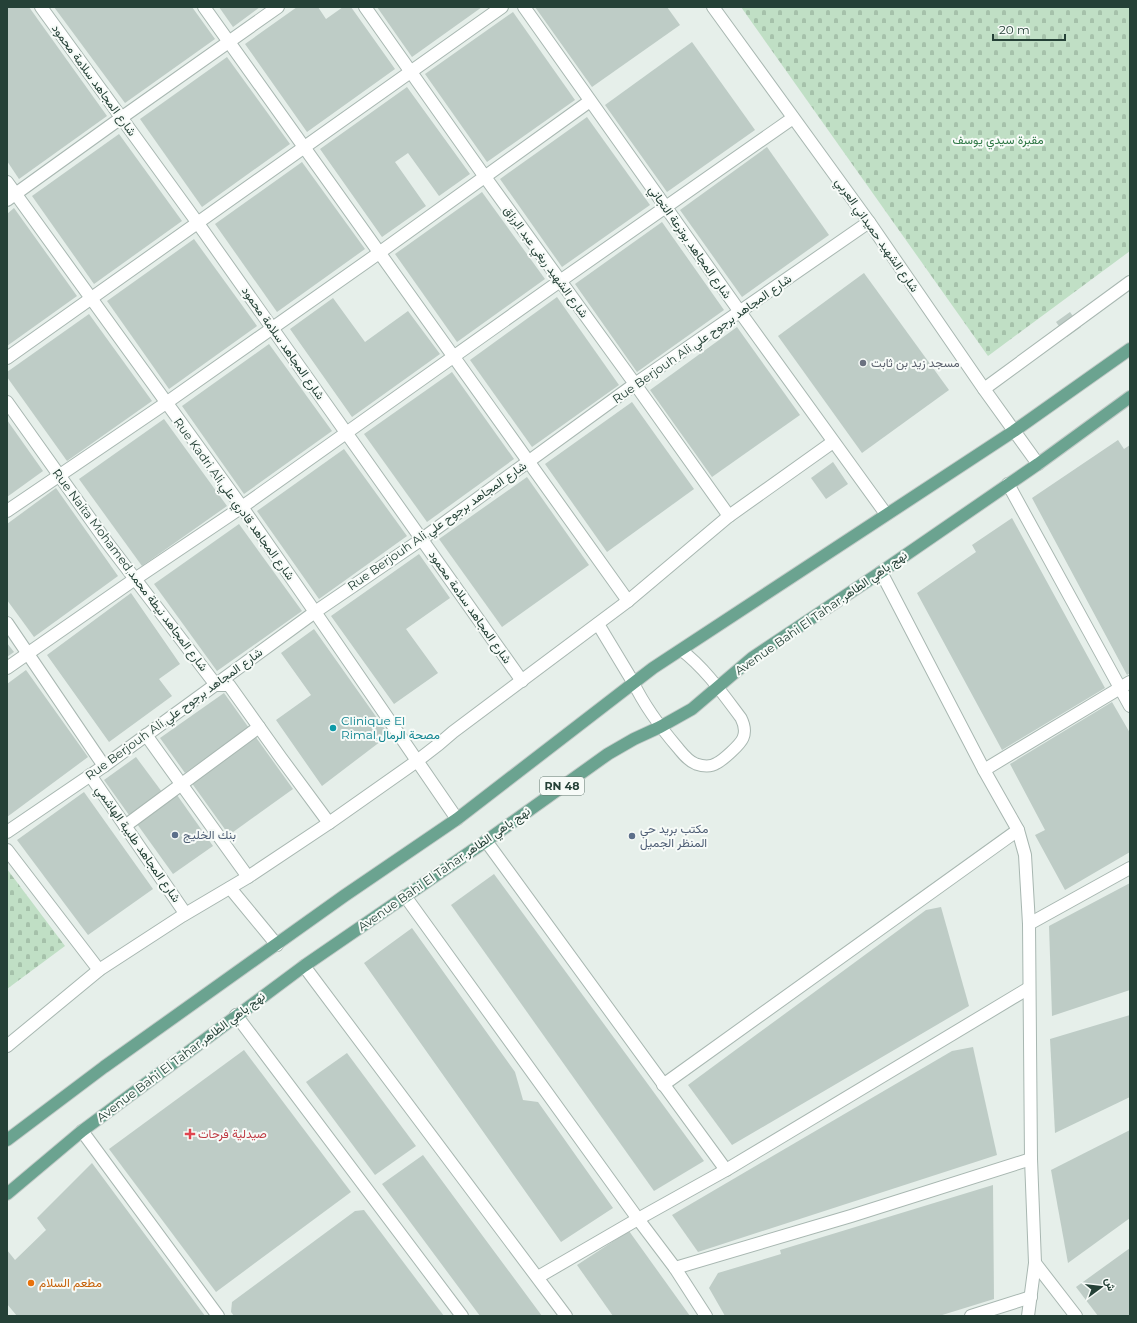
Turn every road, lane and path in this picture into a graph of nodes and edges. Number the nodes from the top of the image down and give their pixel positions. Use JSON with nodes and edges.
{"nodes":[{"id":1,"x":41,"y":7,"type":"edge"},
{"id":2,"x":204,"y":7,"type":"edge"},
{"id":3,"x":278,"y":7,"type":"edge"},
{"id":4,"x":365,"y":7,"type":"edge"},
{"id":5,"x":502,"y":7,"type":"edge"},
{"id":6,"x":524,"y":7,"type":"edge"},
{"id":7,"x":713,"y":7,"type":"edge"},
{"id":8,"x":229,"y":42,"type":"junction"},
{"id":9,"x":411,"y":71,"type":"junction"},
{"id":10,"x":590,"y":101,"type":"junction"},
{"id":11,"x":121,"y":118,"type":"junction"},
{"id":12,"x":793,"y":118,"type":"junction"},
{"id":13,"x":304,"y":147,"type":"junction"},
{"id":14,"x":485,"y":177,"type":"junction"},
{"id":15,"x":7,"y":182,"type":"edge"},
{"id":16,"x":11,"y":197,"type":"edge"},
{"id":17,"x":666,"y":207,"type":"junction"},
{"id":18,"x":197,"y":222,"type":"junction"},
{"id":19,"x":869,"y":222,"type":"junction"},
{"id":20,"x":379,"y":254,"type":"junction"},
{"id":21,"x":560,"y":281,"type":"junction"},
{"id":22,"x":1130,"y":282,"type":"edge"},
{"id":23,"x":91,"y":298,"type":"junction"},
{"id":24,"x":740,"y":312,"type":"junction"},
{"id":25,"x":273,"y":328,"type":"junction"},
{"id":26,"x":1130,"y":349,"type":"edge"},
{"id":27,"x":454,"y":356,"type":"junction"},
{"id":28,"x":7,"y":358,"type":"edge"},
{"id":29,"x":636,"y":384,"type":"junction"},
{"id":30,"x":984,"y":389,"type":"junction"},
{"id":31,"x":1130,"y":397,"type":"edge"},
{"id":32,"x":7,"y":402,"type":"edge"},
{"id":33,"x":166,"y":403,"type":"junction"},
{"id":34,"x":1014,"y":431,"type":"junction"},
{"id":35,"x":347,"y":433,"type":"junction"},
{"id":36,"x":833,"y":442,"type":"junction"},
{"id":37,"x":529,"y":461,"type":"junction"},
{"id":38,"x":1038,"y":464,"type":"junction"},
{"id":39,"x":59,"y":476,"type":"junction"},
{"id":40,"x":1008,"y":484,"type":"junction"},
{"id":41,"x":242,"y":507,"type":"junction"},
{"id":42,"x":7,"y":511,"type":"edge"},
{"id":43,"x":886,"y":514,"type":"junction"},
{"id":44,"x":729,"y":516,"type":"junction"},
{"id":45,"x":422,"y":539,"type":"junction"},
{"id":46,"x":881,"y":572,"type":"junction"},
{"id":47,"x":135,"y":579,"type":"junction"},
{"id":48,"x":628,"y":601,"type":"junction"},
{"id":49,"x":315,"y":612,"type":"junction"},
{"id":50,"x":7,"y":623,"type":"edge"},
{"id":51,"x":598,"y":624,"type":"junction"},
{"id":52,"x":681,"y":650,"type":"junction"},
{"id":53,"x":28,"y":653,"type":"junction"},
{"id":54,"x":7,"y":668,"type":"edge"},
{"id":55,"x":522,"y":681,"type":"junction"},
{"id":56,"x":633,"y":682,"type":"junction"},
{"id":57,"x":216,"y":685,"type":"junction"},
{"id":58,"x":1125,"y":685,"type":"edge"},
{"id":59,"x":718,"y":687,"type":"junction"},
{"id":60,"x":1130,"y":706,"type":"edge"},
{"id":61,"x":259,"y":727,"type":"junction"},
{"id":62,"x":660,"y":727,"type":"junction"},
{"id":63,"x":146,"y":735,"type":"junction"},
{"id":64,"x":417,"y":761,"type":"junction"},
{"id":65,"x":104,"y":766,"type":"junction"},
{"id":66,"x":984,"y":770,"type":"junction"},
{"id":67,"x":90,"y":775,"type":"junction"},
{"id":68,"x":182,"y":784,"type":"junction"},
{"id":69,"x":457,"y":819,"type":"junction"},
{"id":70,"x":329,"y":823,"type":"junction"},
{"id":71,"x":125,"y":826,"type":"junction"},
{"id":72,"x":1018,"y":830,"type":"junction"},
{"id":73,"x":7,"y":832,"type":"edge"},
{"id":74,"x":486,"y":841,"type":"junction"},
{"id":75,"x":7,"y":850,"type":"edge"},
{"id":76,"x":1130,"y":868,"type":"edge"},
{"id":77,"x":248,"y":877,"type":"junction"},
{"id":78,"x":230,"y":888,"type":"junction"},
{"id":79,"x":405,"y":896,"type":"junction"},
{"id":80,"x":186,"y":914,"type":"junction"},
{"id":81,"x":1029,"y":924,"type":"junction"},
{"id":82,"x":277,"y":945,"type":"junction"},
{"id":83,"x":304,"y":966,"type":"junction"},
{"id":84,"x":99,"y":970,"type":"junction"},
{"id":85,"x":1029,"y":988,"type":"junction"},
{"id":86,"x":236,"y":1015,"type":"junction"},
{"id":87,"x":7,"y":1046,"type":"edge"},
{"id":88,"x":663,"y":1085,"type":"junction"},
{"id":89,"x":82,"y":1131,"type":"junction"},
{"id":90,"x":7,"y":1140,"type":"edge"},
{"id":91,"x":1031,"y":1159,"type":"junction"},
{"id":92,"x":726,"y":1170,"type":"junction"},
{"id":93,"x":7,"y":1194,"type":"edge"},
{"id":94,"x":638,"y":1219,"type":"junction"},
{"id":95,"x":1034,"y":1263,"type":"junction"},
{"id":96,"x":675,"y":1268,"type":"junction"},
{"id":97,"x":538,"y":1277,"type":"junction"},
{"id":98,"x":1031,"y":1297,"type":"junction"},
{"id":99,"x":218,"y":1316,"type":"edge"},
{"id":100,"x":462,"y":1316,"type":"edge"},
{"id":101,"x":566,"y":1316,"type":"edge"},
{"id":102,"x":706,"y":1316,"type":"edge"},
{"id":103,"x":971,"y":1316,"type":"edge"},
{"id":104,"x":1028,"y":1316,"type":"edge"},
{"id":105,"x":1076,"y":1316,"type":"edge"}],
"edges":[{"from":1,"to":11,"type":"street","name":"شارع المجاهد سلامة محمود"},
{"from":2,"to":8,"type":"street"},
{"from":3,"to":8,"type":"street"},
{"from":4,"to":9,"type":"street","name":"شارع الشهيد ريغي عبد الرزاق"},
{"from":5,"to":9,"type":"street"},
{"from":6,"to":10,"type":"street","name":"شارع المجاهد بوترعة التجاني"},
{"from":7,"to":12,"type":"street","name":"شارع الشهيد حميداني العربي"},
{"from":8,"to":11,"type":"street"},
{"from":8,"to":13,"type":"street"},
{"from":9,"to":13,"type":"street"},
{"from":9,"to":14,"type":"street","name":"شارع الشهيد ريغي عبد الرزاق"},
{"from":10,"to":14,"type":"street"},
{"from":10,"to":17,"type":"street","name":"شارع المجاهد بوترعة التجاني"},
{"from":11,"to":16,"type":"street"},
{"from":11,"to":18,"type":"street","name":"شارع المجاهد سلامة محمود"},
{"from":12,"to":17,"type":"street"},
{"from":12,"to":19,"type":"street","name":"شارع الشهيد حميداني العربي"},
{"from":13,"to":18,"type":"street"},
{"from":13,"to":20,"type":"street"},
{"from":14,"to":20,"type":"street"},
{"from":14,"to":21,"type":"street","name":"شارع الشهيد ريغي عبد الرزاق"},
{"from":15,"to":16,"type":"street","name":"Rue Kadri Ali,شارع المجاهد قادري علي"},
{"from":16,"to":23,"type":"street","name":"Rue Kadri Ali,شارع المجاهد قادري علي"},
{"from":17,"to":21,"type":"street"},
{"from":17,"to":24,"type":"street","name":"شارع المجاهد بوترعة التجاني"},
{"from":18,"to":23,"type":"street"},
{"from":18,"to":25,"type":"street","name":"شارع المجاهد سلامة محمود"},
{"from":19,"to":24,"type":"street","name":"Rue Berjouh Ali,شارع المجاهد برجوح علي"},
{"from":19,"to":30,"type":"street","name":"شارع الشهيد حميداني العربي"},
{"from":20,"to":25,"type":"street"},
{"from":20,"to":27,"type":"street"},
{"from":21,"to":27,"type":"street"},
{"from":21,"to":29,"type":"street","name":"شارع الشهيد ريغي عبد الرزاق"},
{"from":22,"to":30,"type":"street"},
{"from":23,"to":28,"type":"street"},
{"from":23,"to":33,"type":"street","name":"Rue Kadri Ali,شارع المجاهد قادري علي"},
{"from":24,"to":29,"type":"street","name":"Rue Berjouh Ali,شارع المجاهد برجوح علي"},
{"from":24,"to":36,"type":"street","name":"شارع المجاهد بوترعة التجاني"},
{"from":25,"to":33,"type":"street"},
{"from":25,"to":35,"type":"street","name":"شارع المجاهد سلامة محمود"},
{"from":26,"to":34,"type":"main road","number":"RN 48"},
{"from":27,"to":35,"type":"street"},
{"from":27,"to":37,"type":"street"},
{"from":29,"to":37,"type":"street","name":"Rue Berjouh Ali,شارع المجاهد برجوح علي"},
{"from":29,"to":44,"type":"street","name":"شارع الشهيد ريغي عبد الرزاق"},
{"from":30,"to":34,"type":"street","name":"شارع الشهيد حميداني العربي"},
{"from":31,"to":38,"type":"main road","name":"Avenue Bahi El Tahar,نهج باهي الطاهر","number":"RN 48"},
{"from":32,"to":39,"type":"street","name":"Rue Naita Mohamed,شارع المجاهد نيطة محمد"},
{"from":33,"to":39,"type":"street"},
{"from":33,"to":41,"type":"street","name":"Rue Kadri Ali,شارع المجاهد قادري علي"},
{"from":34,"to":38,"type":"street","name":"شارع الشهيد حميداني العربي"},
{"from":34,"to":43,"type":"main road","number":"RN 48"},
{"from":35,"to":41,"type":"street"},
{"from":35,"to":45,"type":"street","name":"شارع المجاهد سلامة محمود"},
{"from":36,"to":43,"type":"street","name":"شارع المجاهد بوترعة التجاني"},
{"from":36,"to":44,"type":"street"},
{"from":37,"to":45,"type":"street","name":"Rue Berjouh Ali,شارع المجاهد برجوح علي"},
{"from":37,"to":48,"type":"street"},
{"from":38,"to":40,"type":"main road","name":"Avenue Bahi El Tahar,نهج باهي الطاهر","number":"RN 48"},
{"from":39,"to":42,"type":"street"},
{"from":39,"to":47,"type":"street","name":"Rue Naita Mohamed,شارع المجاهد نيطة محمد"},
{"from":40,"to":46,"type":"main road","name":"Avenue Bahi El Tahar,نهج باهي الطاهر","number":"RN 48"},
{"from":40,"to":58,"type":"street"},
{"from":41,"to":47,"type":"street"},
{"from":41,"to":49,"type":"street","name":"Rue Kadri Ali,شارع المجاهد قادري علي"},
{"from":43,"to":52,"type":"main road","number":"RN 48"},
{"from":44,"to":48,"type":"street"},
{"from":45,"to":49,"type":"street","name":"Rue Berjouh Ali,شارع المجاهد برجوح علي"},
{"from":45,"to":55,"type":"street","name":"شارع المجاهد سلامة محمود"},
{"from":46,"to":59,"type":"main road","name":"Avenue Bahi El Tahar,نهج باهي الطاهر","number":"RN 48"},
{"from":46,"to":66,"type":"street"},
{"from":47,"to":53,"type":"street"},
{"from":47,"to":57,"type":"street","name":"Rue Naita Mohamed,شارع المجاهد نيطة محمد"},
{"from":48,"to":51,"type":"street"},
{"from":49,"to":57,"type":"street","name":"Rue Berjouh Ali,شارع المجاهد برجوح علي"},
{"from":49,"to":64,"type":"street","name":"Rue Kadri Ali,شارع المجاهد قادري علي"},
{"from":50,"to":53,"type":"street"},
{"from":51,"to":55,"type":"street"},
{"from":51,"to":56,"type":"street"},
{"from":52,"to":56,"type":"main road","number":"RN 48"},
{"from":52,"to":59,"type":"lane"},
{"from":53,"to":54,"type":"street"},
{"from":53,"to":65,"type":"street"},
{"from":55,"to":64,"type":"street"},
{"from":56,"to":62,"type":"lane"},
{"from":56,"to":69,"type":"main road","number":"RN 48"},
{"from":57,"to":61,"type":"street"},
{"from":57,"to":63,"type":"street","name":"Rue Berjouh Ali,شارع المجاهد برجوح علي"},
{"from":58,"to":60,"type":"street"},
{"from":58,"to":66,"type":"street"},
{"from":59,"to":62,"type":"main road","name":"Avenue Bahi El Tahar,نهج باهي الطاهر","number":"RN 48"},
{"from":59,"to":62,"type":"lane"},
{"from":61,"to":68,"type":"street"},
{"from":61,"to":70,"type":"street"},
{"from":62,"to":74,"type":"main road","name":"Avenue Bahi El Tahar,نهج باهي الطاهر","number":"RN 48"},
{"from":63,"to":65,"type":"street","name":"Rue Berjouh Ali,شارع المجاهد برجوح علي"},
{"from":63,"to":68,"type":"street"},
{"from":64,"to":69,"type":"street","name":"Rue Kadri Ali,شارع المجاهد قادري علي"},
{"from":64,"to":70,"type":"street"},
{"from":65,"to":67,"type":"street","name":"Rue Berjouh Ali,شارع المجاهد برجوح علي"},
{"from":66,"to":72,"type":"street"},
{"from":67,"to":71,"type":"street","name":"شارع المجاهد طليبة الهاشمي"},
{"from":67,"to":73,"type":"street","name":"Rue Berjouh Ali,شارع المجاهد برجوح علي"},
{"from":68,"to":71,"type":"street"},
{"from":68,"to":77,"type":"street"},
{"from":69,"to":82,"type":"main road","number":"RN 48"},
{"from":70,"to":77,"type":"street"},
{"from":71,"to":80,"type":"street","name":"شارع المجاهد طليبة الهاشمي"},
{"from":72,"to":81,"type":"street"},
{"from":72,"to":88,"type":"street"},
{"from":74,"to":79,"type":"main road","name":"Avenue Bahi El Tahar,نهج باهي الطاهر","number":"RN 48"},
{"from":74,"to":88,"type":"street"},
{"from":75,"to":84,"type":"street"},
{"from":76,"to":81,"type":"street"},
{"from":77,"to":78,"type":"street"},
{"from":78,"to":80,"type":"street"},
{"from":78,"to":82,"type":"street"},
{"from":79,"to":83,"type":"main road","name":"Avenue Bahi El Tahar,نهج باهي الطاهر","number":"RN 48"},
{"from":79,"to":94,"type":"street"},
{"from":80,"to":84,"type":"street"},
{"from":81,"to":85,"type":"street"},
{"from":82,"to":90,"type":"main road","number":"RN 48"},
{"from":83,"to":86,"type":"main road","name":"Avenue Bahi El Tahar,نهج باهي الطاهر","number":"RN 48"},
{"from":83,"to":97,"type":"street"},
{"from":84,"to":87,"type":"street"},
{"from":85,"to":91,"type":"street"},
{"from":85,"to":92,"type":"street"},
{"from":86,"to":89,"type":"main road","name":"Avenue Bahi El Tahar,نهج باهي الطاهر","number":"RN 48"},
{"from":86,"to":100,"type":"street"},
{"from":88,"to":92,"type":"street"},
{"from":89,"to":93,"type":"main road","name":"Avenue Bahi El Tahar,نهج باهي الطاهر","number":"RN 48"},
{"from":89,"to":99,"type":"street"},
{"from":91,"to":95,"type":"street"},
{"from":91,"to":96,"type":"street"},
{"from":92,"to":94,"type":"street"},
{"from":94,"to":96,"type":"street"},
{"from":94,"to":97,"type":"street"},
{"from":95,"to":98,"type":"street"},
{"from":95,"to":105,"type":"street"},
{"from":96,"to":102,"type":"street"},
{"from":97,"to":101,"type":"street"},
{"from":98,"to":103,"type":"street"},
{"from":98,"to":104,"type":"street"}]}
